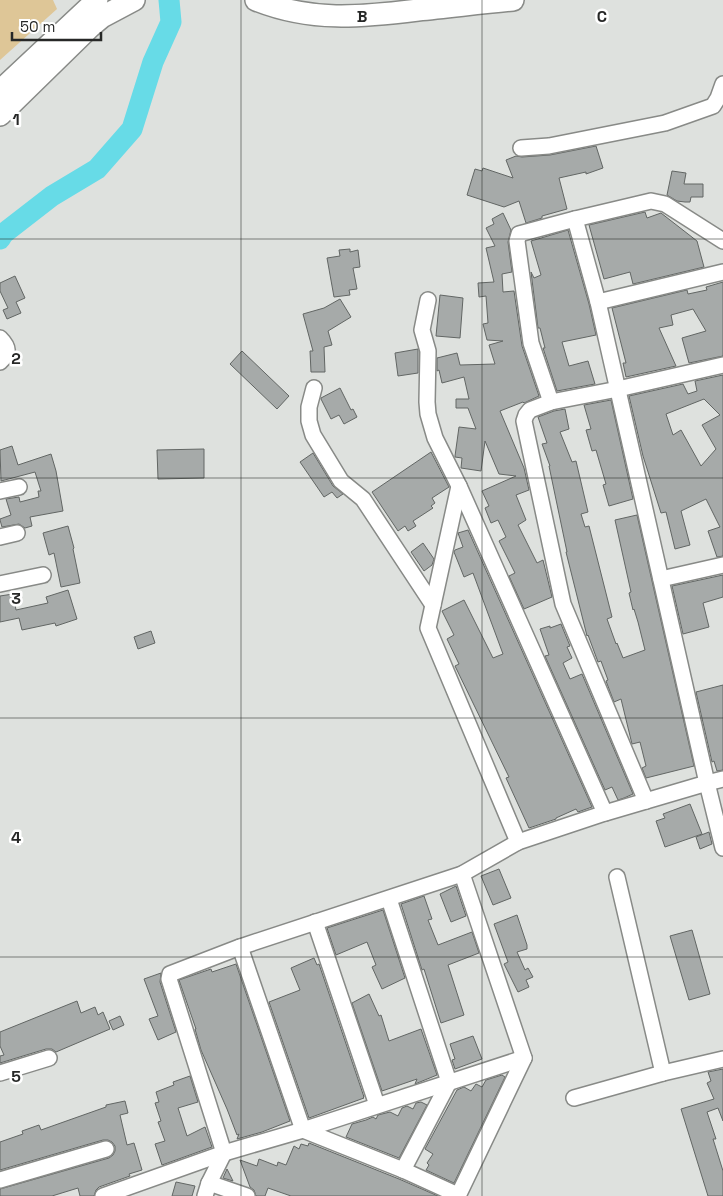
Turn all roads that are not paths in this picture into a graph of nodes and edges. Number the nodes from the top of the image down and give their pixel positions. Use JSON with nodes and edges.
{"nodes":[{"id":1,"x":97,"y":0,"type":"edge"},
{"id":2,"x":134,"y":0,"type":"edge"},
{"id":3,"x":256,"y":0,"type":"edge"},
{"id":4,"x":322,"y":0,"type":"edge"},
{"id":5,"x":396,"y":0,"type":"edge"},
{"id":6,"x":513,"y":0,"type":"edge"},
{"id":7,"x":723,"y":84,"type":"edge"},
{"id":8,"x":0,"y":91,"type":"edge"},
{"id":9,"x":0,"y":115,"type":"edge"},
{"id":10,"x":521,"y":148,"type":"dead end"},
{"id":11,"x":575,"y":219,"type":"junction"},
{"id":12,"x":723,"y":241,"type":"edge"},
{"id":13,"x":723,"y":272,"type":"edge"},
{"id":14,"x":428,"y":300,"type":"dead end"},
{"id":15,"x":598,"y":302,"type":"junction"},
{"id":16,"x":0,"y":338,"type":"edge"},
{"id":17,"x":0,"y":362,"type":"edge"},
{"id":18,"x":723,"y":365,"type":"edge"},
{"id":19,"x":314,"y":388,"type":"dead end"},
{"id":20,"x":618,"y":389,"type":"junction"},
{"id":21,"x":551,"y":402,"type":"junction"},
{"id":22,"x":459,"y":486,"type":"junction"},
{"id":23,"x":19,"y":487,"type":"dead end"},
{"id":24,"x":0,"y":491,"type":"edge"},
{"id":25,"x":17,"y":533,"type":"dead end"},
{"id":26,"x":0,"y":537,"type":"edge"},
{"id":27,"x":723,"y":564,"type":"edge"},
{"id":28,"x":43,"y":576,"type":"dead end"},
{"id":29,"x":661,"y":578,"type":"junction"},
{"id":30,"x":0,"y":584,"type":"edge"},
{"id":31,"x":433,"y":605,"type":"junction"},
{"id":32,"x":723,"y":779,"type":"edge"},
{"id":33,"x":707,"y":783,"type":"junction"},
{"id":34,"x":646,"y":801,"type":"junction"},
{"id":35,"x":605,"y":813,"type":"junction"},
{"id":36,"x":518,"y":842,"type":"junction"},
{"id":37,"x":723,"y":848,"type":"edge"},
{"id":38,"x":462,"y":874,"type":"junction"},
{"id":39,"x":618,"y":878,"type":"dead end"},
{"id":40,"x":388,"y":899,"type":"junction"},
{"id":41,"x":315,"y":922,"type":"junction"},
{"id":42,"x":240,"y":947,"type":"junction"},
{"id":43,"x":49,"y":1058,"type":"dead end"},
{"id":44,"x":524,"y":1058,"type":"junction"},
{"id":45,"x":723,"y":1059,"type":"edge"},
{"id":46,"x":0,"y":1073,"type":"edge"},
{"id":47,"x":663,"y":1073,"type":"junction"},
{"id":48,"x":449,"y":1082,"type":"junction"},
{"id":49,"x":574,"y":1098,"type":"dead end"},
{"id":50,"x":376,"y":1105,"type":"junction"},
{"id":51,"x":303,"y":1130,"type":"junction"},
{"id":52,"x":106,"y":1149,"type":"dead end"},
{"id":53,"x":224,"y":1153,"type":"junction"},
{"id":54,"x":403,"y":1170,"type":"junction"},
{"id":55,"x":0,"y":1180,"type":"edge"},
{"id":56,"x":207,"y":1190,"type":"edge"},
{"id":57,"x":103,"y":1196,"type":"edge"},
{"id":58,"x":247,"y":1196,"type":"edge"},
{"id":59,"x":458,"y":1196,"type":"edge"}],
"edges":[{"from":1,"to":8,"type":"highway"},
{"from":2,"to":9,"type":"highway"},
{"from":3,"to":6,"type":"highway"},
{"from":4,"to":5,"type":"highway"},
{"from":7,"to":10,"type":"street"},
{"from":11,"to":12,"type":"street"},
{"from":11,"to":15,"type":"street"},
{"from":11,"to":21,"type":"street"},
{"from":13,"to":15,"type":"street"},
{"from":14,"to":22,"type":"street"},
{"from":15,"to":20,"type":"street"},
{"from":16,"to":17,"type":"street"},
{"from":18,"to":20,"type":"street"},
{"from":19,"to":31,"type":"street"},
{"from":20,"to":21,"type":"street"},
{"from":20,"to":29,"type":"street"},
{"from":21,"to":34,"type":"street"},
{"from":22,"to":31,"type":"street"},
{"from":22,"to":35,"type":"street"},
{"from":23,"to":24,"type":"street"},
{"from":25,"to":26,"type":"street"},
{"from":27,"to":29,"type":"street"},
{"from":28,"to":30,"type":"street"},
{"from":29,"to":33,"type":"street"},
{"from":31,"to":36,"type":"street"},
{"from":32,"to":33,"type":"street"},
{"from":33,"to":34,"type":"street"},
{"from":33,"to":37,"type":"street"},
{"from":34,"to":35,"type":"street"},
{"from":35,"to":36,"type":"street"},
{"from":36,"to":38,"type":"street"},
{"from":38,"to":40,"type":"street"},
{"from":38,"to":44,"type":"street"},
{"from":39,"to":47,"type":"street"},
{"from":40,"to":41,"type":"street"},
{"from":40,"to":48,"type":"street"},
{"from":41,"to":42,"type":"street"},
{"from":41,"to":50,"type":"street"},
{"from":42,"to":51,"type":"street"},
{"from":42,"to":53,"type":"street"},
{"from":43,"to":46,"type":"street"},
{"from":44,"to":48,"type":"street"},
{"from":44,"to":59,"type":"street"},
{"from":45,"to":47,"type":"street"},
{"from":47,"to":49,"type":"street"},
{"from":48,"to":50,"type":"street"},
{"from":48,"to":54,"type":"street"},
{"from":50,"to":51,"type":"street"},
{"from":51,"to":53,"type":"street"},
{"from":51,"to":54,"type":"street"},
{"from":52,"to":55,"type":"street"},
{"from":53,"to":56,"type":"street"},
{"from":53,"to":57,"type":"street"},
{"from":54,"to":59,"type":"street"},
{"from":56,"to":58,"type":"street"}]}
